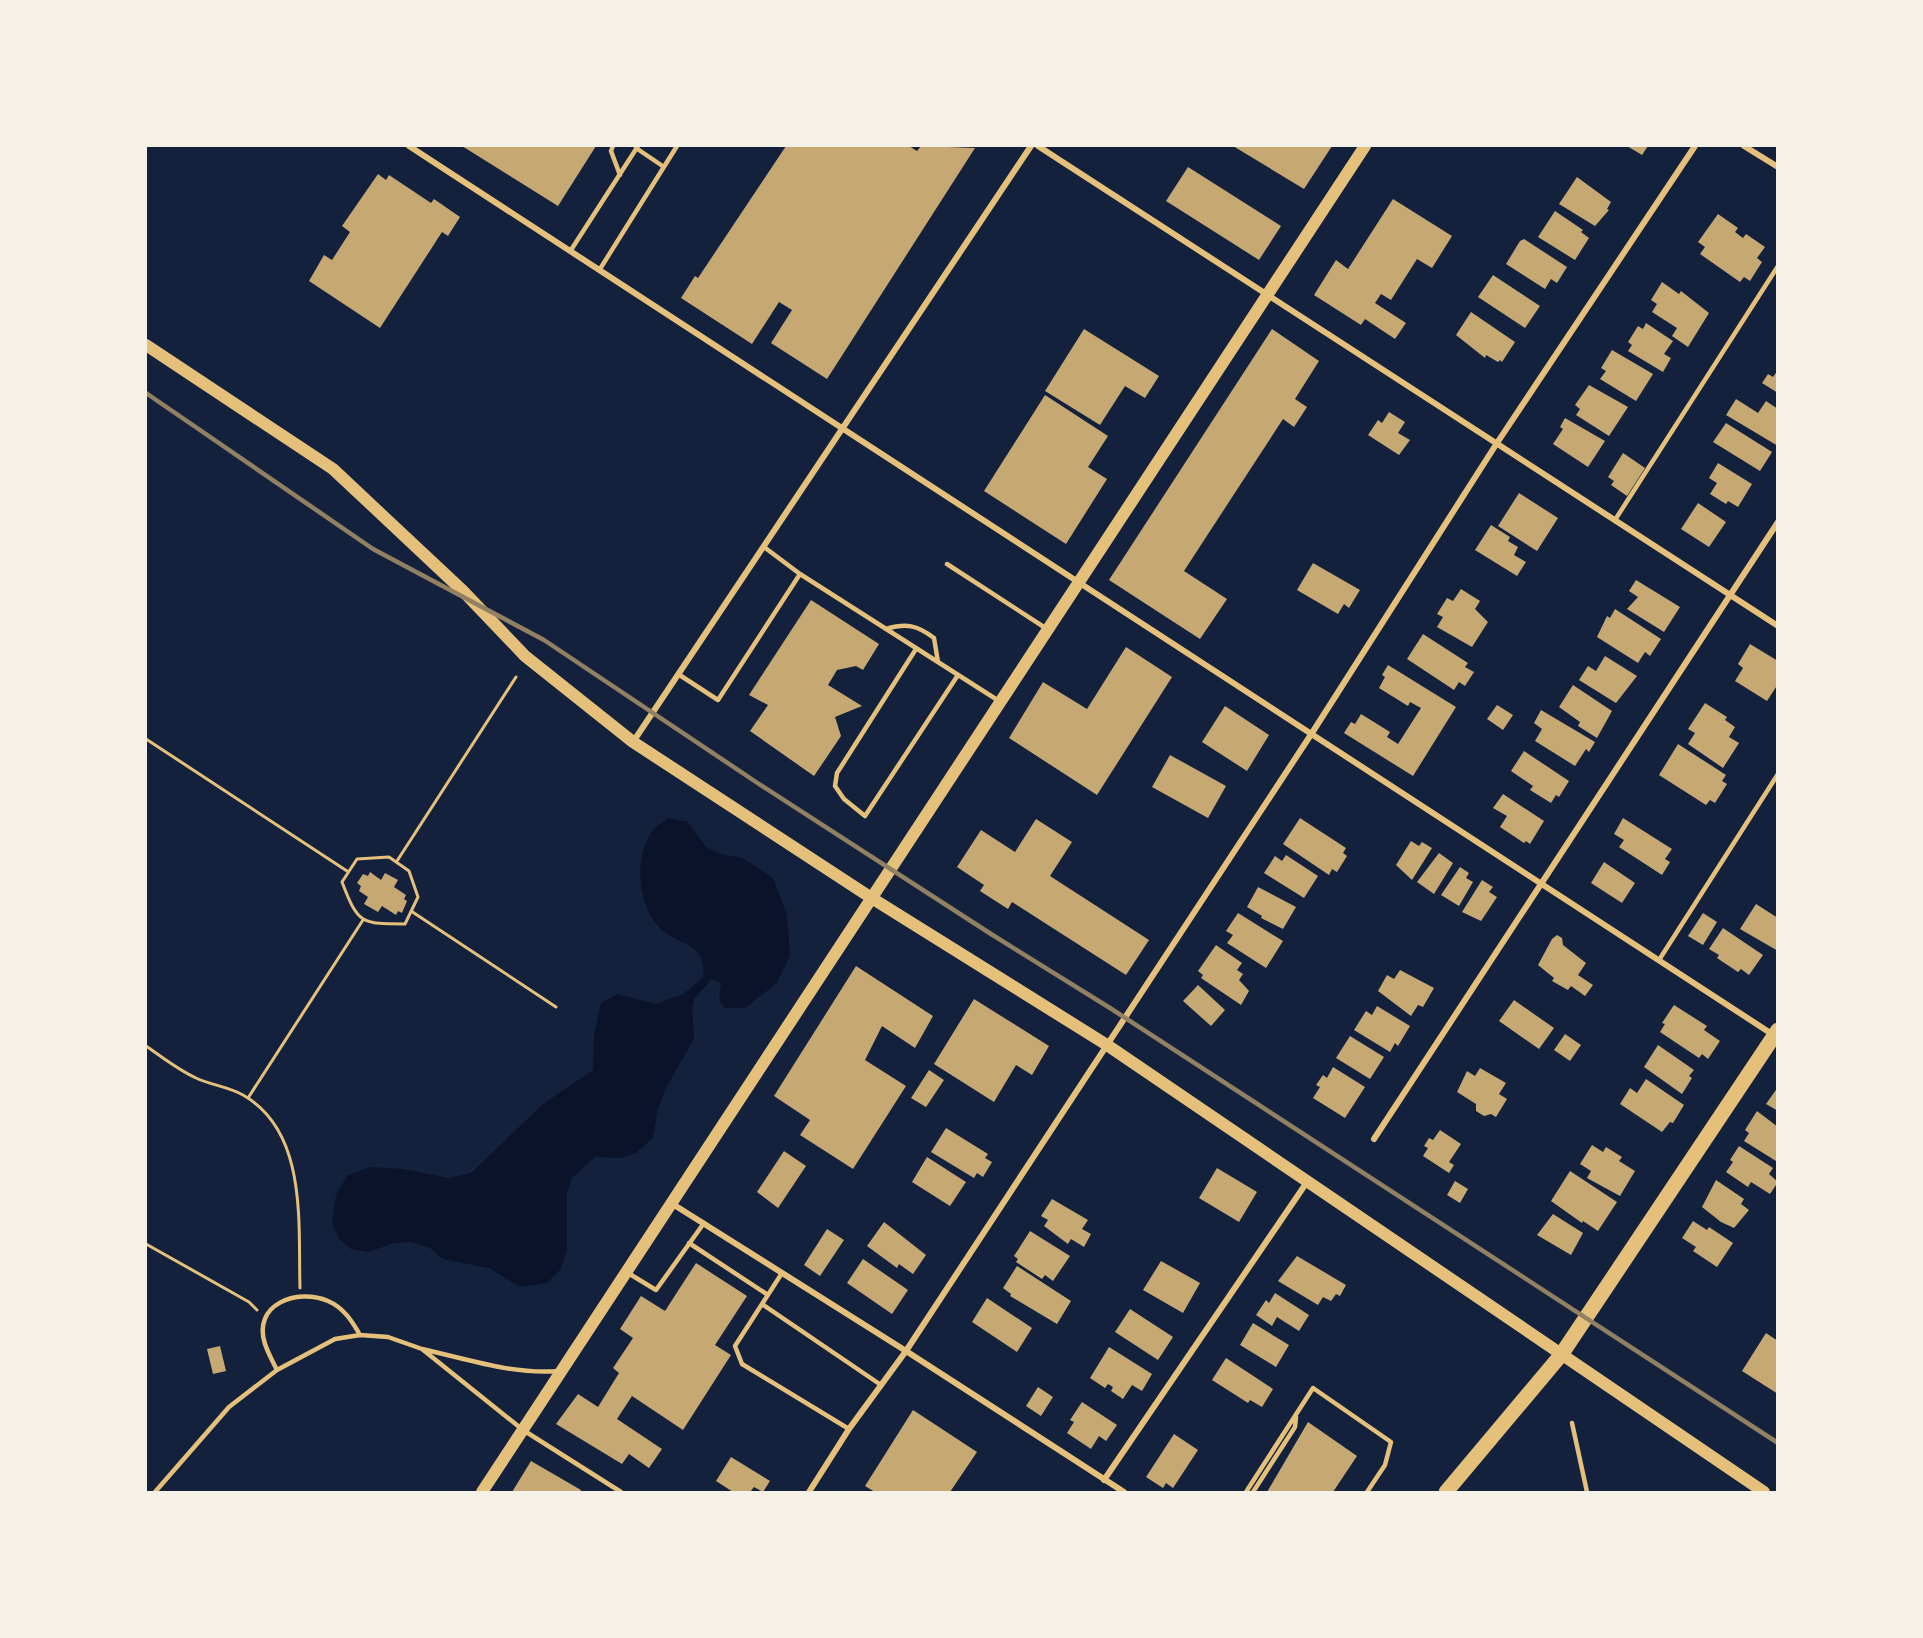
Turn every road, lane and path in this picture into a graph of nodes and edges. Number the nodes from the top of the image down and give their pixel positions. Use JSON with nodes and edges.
{"nodes":[{"id":1,"x":409,"y":146,"type":"edge"},
{"id":2,"x":613,"y":146,"type":"edge"},
{"id":3,"x":677,"y":146,"type":"edge"},
{"id":4,"x":1031,"y":146,"type":"edge"},
{"id":5,"x":1038,"y":146,"type":"edge"},
{"id":6,"x":1365,"y":146,"type":"edge"},
{"id":7,"x":1695,"y":146,"type":"edge"},
{"id":8,"x":1744,"y":146,"type":"edge"},
{"id":9,"x":637,"y":147,"type":"edge"},
{"id":10,"x":664,"y":166,"type":"junction"},
{"id":11,"x":1778,"y":167,"type":"edge"},
{"id":12,"x":620,"y":175,"type":"junction"},
{"id":13,"x":571,"y":250,"type":"junction"},
{"id":14,"x":1778,"y":266,"type":"edge"},
{"id":15,"x":600,"y":269,"type":"junction"},
{"id":16,"x":1267,"y":293,"type":"junction"},
{"id":17,"x":146,"y":345,"type":"edge"},
{"id":18,"x":845,"y":427,"type":"junction"},
{"id":19,"x":1497,"y":443,"type":"junction"},
{"id":20,"x":1615,"y":520,"type":"junction"},
{"id":21,"x":1778,"y":522,"type":"edge"},
{"id":22,"x":764,"y":547,"type":"junction"},
{"id":23,"x":947,"y":564,"type":"dead end"},
{"id":24,"x":800,"y":574,"type":"junction"},
{"id":25,"x":1079,"y":580,"type":"junction"},
{"id":26,"x":1729,"y":594,"type":"junction"},
{"id":27,"x":1778,"y":626,"type":"edge"},
{"id":28,"x":886,"y":629,"type":"junction"},
{"id":29,"x":1047,"y":629,"type":"junction"},
{"id":30,"x":916,"y":649,"type":"junction"},
{"id":31,"x":938,"y":662,"type":"junction"},
{"id":32,"x":678,"y":674,"type":"junction"},
{"id":33,"x":958,"y":675,"type":"junction"},
{"id":34,"x":516,"y":677,"type":"dead end"},
{"id":35,"x":999,"y":701,"type":"junction"},
{"id":36,"x":1312,"y":733,"type":"junction"},
{"id":37,"x":146,"y":740,"type":"edge"},
{"id":38,"x":633,"y":742,"type":"junction"},
{"id":39,"x":1778,"y":774,"type":"edge"},
{"id":40,"x":397,"y":861,"type":"junction"},
{"id":41,"x":347,"y":871,"type":"junction"},
{"id":42,"x":1541,"y":883,"type":"junction"},
{"id":43,"x":870,"y":897,"type":"junction"},
{"id":44,"x":411,"y":911,"type":"junction"},
{"id":45,"x":363,"y":920,"type":"junction"},
{"id":46,"x":1659,"y":960,"type":"junction"},
{"id":47,"x":556,"y":1007,"type":"dead end"},
{"id":48,"x":1776,"y":1034,"type":"edge"},
{"id":49,"x":1107,"y":1045,"type":"junction"},
{"id":50,"x":146,"y":1046,"type":"edge"},
{"id":51,"x":248,"y":1098,"type":"junction"},
{"id":52,"x":1374,"y":1139,"type":"dead end"},
{"id":53,"x":1307,"y":1182,"type":"junction"},
{"id":54,"x":671,"y":1203,"type":"junction"},
{"id":55,"x":704,"y":1223,"type":"junction"},
{"id":56,"x":689,"y":1243,"type":"junction"},
{"id":57,"x":146,"y":1244,"type":"edge"},
{"id":58,"x":626,"y":1272,"type":"junction"},
{"id":59,"x":782,"y":1273,"type":"junction"},
{"id":60,"x":768,"y":1295,"type":"junction"},
{"id":61,"x":300,"y":1296,"type":"junction"},
{"id":62,"x":762,"y":1304,"type":"junction"},
{"id":63,"x":265,"y":1317,"type":"junction"},
{"id":64,"x":360,"y":1335,"type":"junction"},
{"id":65,"x":422,"y":1349,"type":"junction"},
{"id":66,"x":906,"y":1351,"type":"junction"},
{"id":67,"x":1561,"y":1355,"type":"junction"},
{"id":68,"x":277,"y":1370,"type":"junction"},
{"id":69,"x":561,"y":1371,"type":"junction"},
{"id":70,"x":881,"y":1384,"type":"junction"},
{"id":71,"x":1297,"y":1414,"type":"junction"},
{"id":72,"x":1572,"y":1423,"type":"dead end"},
{"id":73,"x":849,"y":1429,"type":"junction"},
{"id":74,"x":523,"y":1430,"type":"junction"},
{"id":75,"x":1104,"y":1480,"type":"junction"},
{"id":76,"x":154,"y":1492,"type":"edge"},
{"id":77,"x":482,"y":1492,"type":"edge"},
{"id":78,"x":621,"y":1492,"type":"edge"},
{"id":79,"x":809,"y":1492,"type":"edge"},
{"id":80,"x":1124,"y":1492,"type":"edge"},
{"id":81,"x":1246,"y":1492,"type":"edge"},
{"id":82,"x":1254,"y":1492,"type":"edge"},
{"id":83,"x":1367,"y":1492,"type":"edge"},
{"id":84,"x":1446,"y":1492,"type":"edge"},
{"id":85,"x":1587,"y":1492,"type":"edge"},
{"id":86,"x":1764,"y":1492,"type":"edge"}],
"edges":[{"from":1,"to":13,"type":"street"},
{"from":2,"to":12,"type":"lane"},
{"from":3,"to":10,"type":"lane"},
{"from":4,"to":18,"type":"street"},
{"from":5,"to":16,"type":"street"},
{"from":6,"to":16,"type":"main road"},
{"from":7,"to":19,"type":"street"},
{"from":8,"to":11,"type":"street"},
{"from":9,"to":10,"type":"lane"},
{"from":9,"to":12,"type":"lane"},
{"from":10,"to":15,"type":"lane"},
{"from":12,"to":13,"type":"lane"},
{"from":13,"to":15,"type":"street"},
{"from":14,"to":20,"type":"lane"},
{"from":15,"to":18,"type":"street"},
{"from":16,"to":19,"type":"street"},
{"from":16,"to":25,"type":"main road"},
{"from":17,"to":38,"type":"main road"},
{"from":18,"to":22,"type":"street"},
{"from":18,"to":25,"type":"street"},
{"from":19,"to":20,"type":"street"},
{"from":19,"to":36,"type":"street"},
{"from":20,"to":26,"type":"street"},
{"from":21,"to":26,"type":"street"},
{"from":22,"to":24,"type":"lane"},
{"from":22,"to":32,"type":"street"},
{"from":23,"to":29,"type":"lane"},
{"from":24,"to":28,"type":"lane"},
{"from":24,"to":32,"type":"lane"},
{"from":25,"to":29,"type":"main road"},
{"from":25,"to":36,"type":"street"},
{"from":26,"to":27,"type":"street"},
{"from":26,"to":42,"type":"street"},
{"from":28,"to":30,"type":"lane"},
{"from":28,"to":31,"type":"lane"},
{"from":29,"to":35,"type":"main road"},
{"from":30,"to":31,"type":"lane"},
{"from":30,"to":33,"type":"lane"},
{"from":31,"to":33,"type":"lane"},
{"from":32,"to":38,"type":"street"},
{"from":33,"to":35,"type":"lane"},
{"from":34,"to":40,"type":"path"},
{"from":35,"to":43,"type":"main road"},
{"from":36,"to":42,"type":"street"},
{"from":36,"to":49,"type":"street"},
{"from":37,"to":41,"type":"path"},
{"from":38,"to":43,"type":"main road"},
{"from":39,"to":46,"type":"lane"},
{"from":40,"to":41,"type":"path"},
{"from":40,"to":44,"type":"path"},
{"from":41,"to":45,"type":"path"},
{"from":42,"to":46,"type":"street"},
{"from":42,"to":52,"type":"street"},
{"from":43,"to":49,"type":"main road"},
{"from":43,"to":54,"type":"main road"},
{"from":44,"to":45,"type":"path"},
{"from":44,"to":47,"type":"path"},
{"from":45,"to":51,"type":"path"},
{"from":46,"to":48,"type":"street"},
{"from":48,"to":67,"type":"main road"},
{"from":49,"to":53,"type":"main road"},
{"from":49,"to":66,"type":"street"},
{"from":50,"to":51,"type":"path"},
{"from":51,"to":61,"type":"path"},
{"from":53,"to":67,"type":"main road"},
{"from":53,"to":75,"type":"street"},
{"from":54,"to":55,"type":"street"},
{"from":54,"to":58,"type":"main road"},
{"from":55,"to":56,"type":"lane"},
{"from":55,"to":59,"type":"street"},
{"from":56,"to":58,"type":"lane"},
{"from":56,"to":60,"type":"lane"},
{"from":57,"to":63,"type":"path"},
{"from":58,"to":69,"type":"main road"},
{"from":59,"to":60,"type":"lane"},
{"from":59,"to":66,"type":"street"},
{"from":60,"to":62,"type":"lane"},
{"from":61,"to":63,"type":"lane"},
{"from":61,"to":64,"type":"lane"},
{"from":62,"to":70,"type":"lane"},
{"from":62,"to":73,"type":"lane"},
{"from":63,"to":68,"type":"lane"},
{"from":64,"to":65,"type":"lane"},
{"from":64,"to":68,"type":"lane"},
{"from":65,"to":69,"type":"lane"},
{"from":65,"to":74,"type":"lane"},
{"from":66,"to":70,"type":"street"},
{"from":66,"to":75,"type":"street"},
{"from":67,"to":84,"type":"main road"},
{"from":67,"to":86,"type":"main road"},
{"from":68,"to":76,"type":"lane"},
{"from":69,"to":74,"type":"main road"},
{"from":70,"to":73,"type":"street"},
{"from":71,"to":81,"type":"lane"},
{"from":71,"to":82,"type":"lane"},
{"from":71,"to":83,"type":"lane"},
{"from":72,"to":85,"type":"lane"},
{"from":73,"to":79,"type":"street"},
{"from":74,"to":77,"type":"main road"},
{"from":74,"to":78,"type":"lane"},
{"from":75,"to":80,"type":"street"}]}
